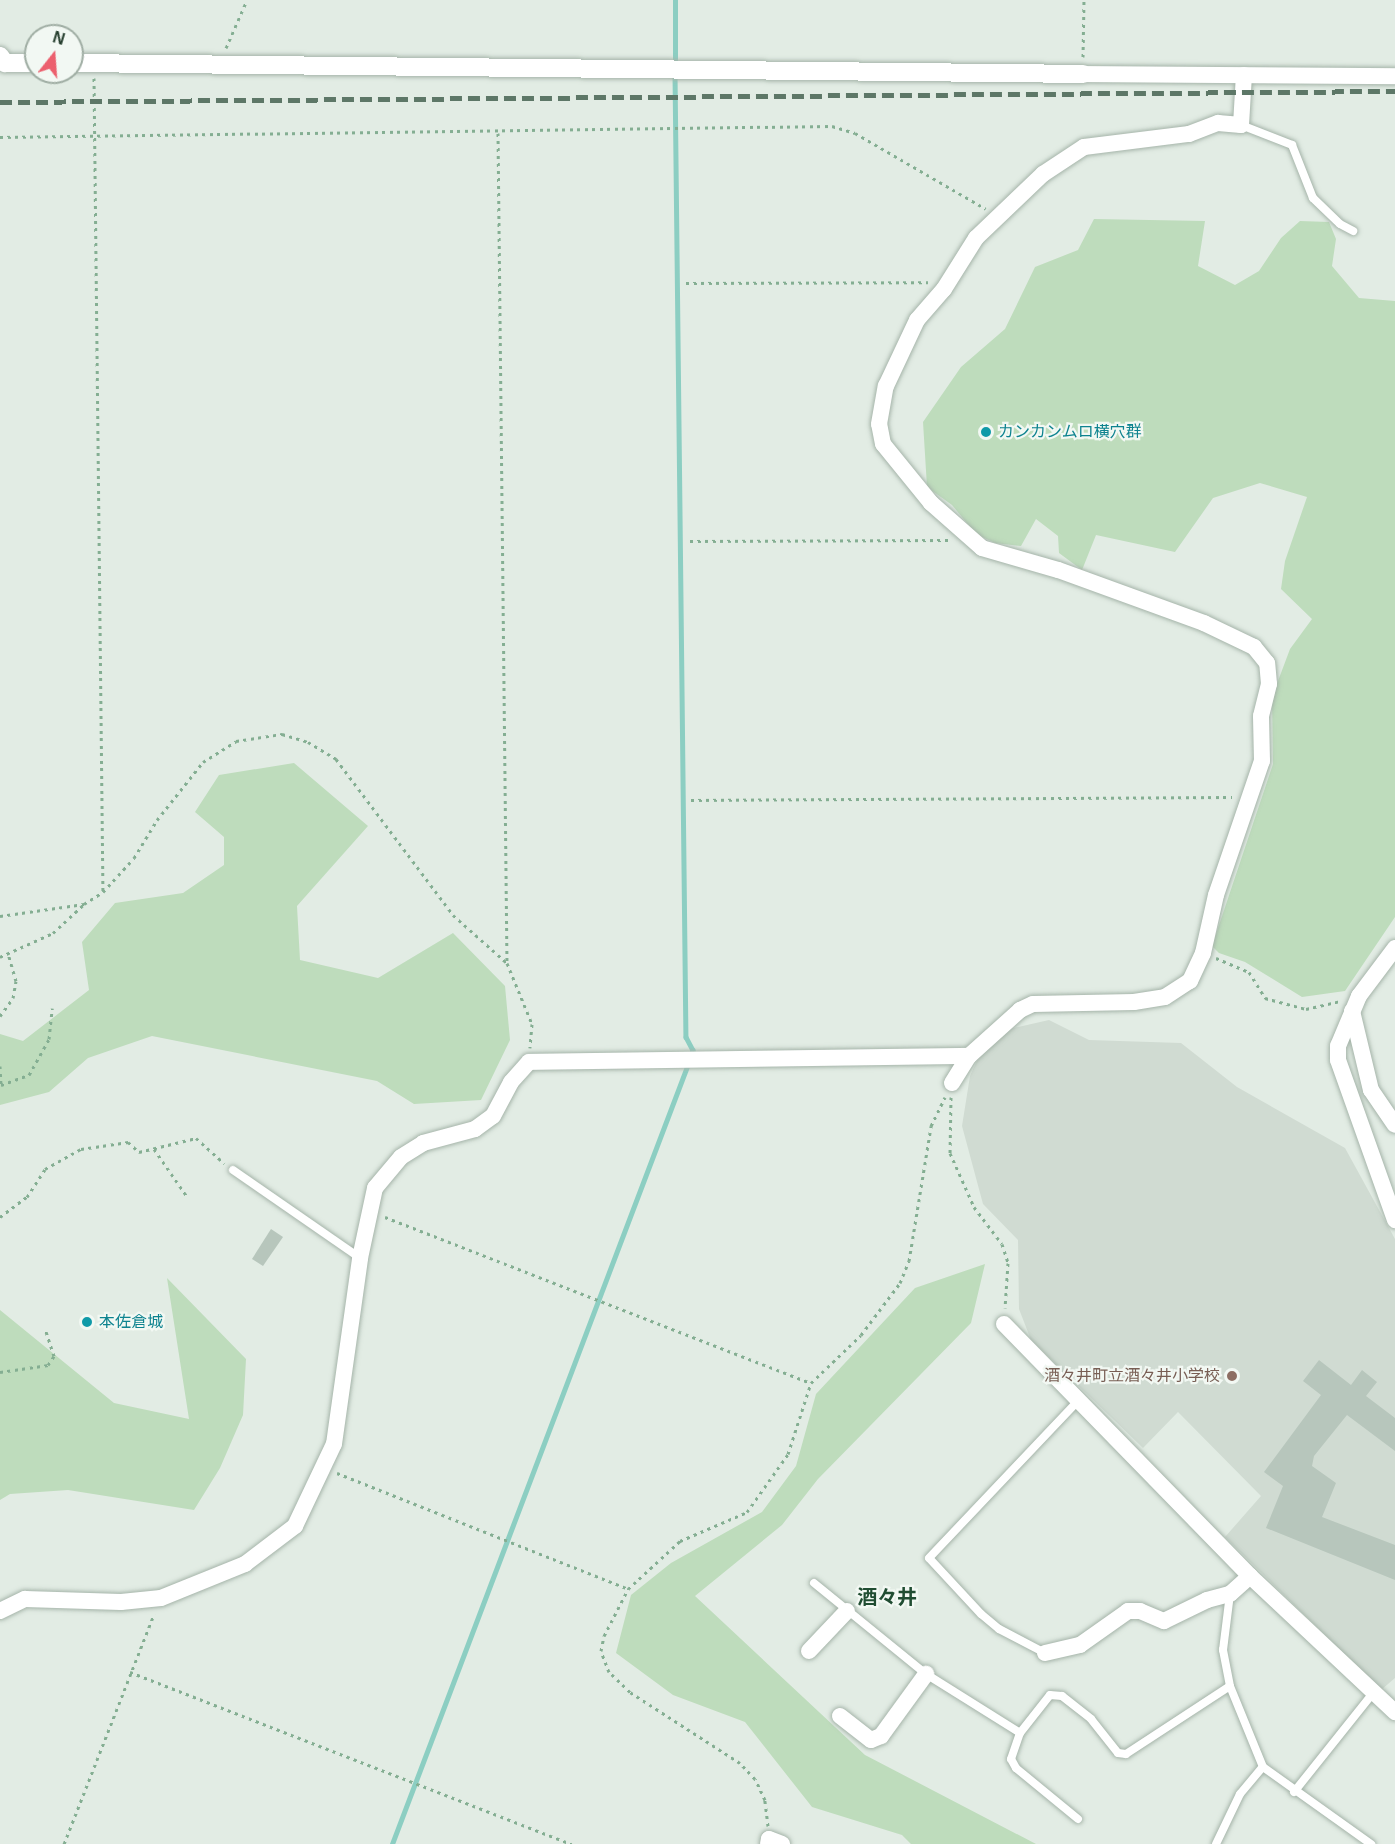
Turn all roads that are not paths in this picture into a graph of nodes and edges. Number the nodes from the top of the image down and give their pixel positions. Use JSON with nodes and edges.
{"nodes":[{"id":1,"x":0,"y":56,"type":"edge"},
{"id":2,"x":84,"y":62,"type":"edge"},
{"id":3,"x":24,"y":63,"type":"edge"},
{"id":4,"x":1083,"y":74,"type":"joint"},
{"id":5,"x":1244,"y":75,"type":"junction"},
{"id":6,"x":1395,"y":76,"type":"edge"},
{"id":7,"x":1241,"y":125,"type":"junction"},
{"id":8,"x":1353,"y":231,"type":"dead end"},
{"id":9,"x":1395,"y":948,"type":"edge"},
{"id":10,"x":1355,"y":1003,"type":"junction"},
{"id":11,"x":969,"y":1056,"type":"junction"},
{"id":12,"x":952,"y":1083,"type":"road end"},
{"id":13,"x":1395,"y":1125,"type":"edge"},
{"id":14,"x":232,"y":1170,"type":"road end"},
{"id":15,"x":1395,"y":1220,"type":"edge"},
{"id":16,"x":360,"y":1258,"type":"junction"},
{"id":17,"x":1004,"y":1324,"type":"road end"},
{"id":18,"x":1079,"y":1400,"type":"junction"},
{"id":19,"x":1250,"y":1576,"type":"junction"},
{"id":20,"x":814,"y":1583,"type":"dead end"},
{"id":21,"x":1230,"y":1594,"type":"junction"},
{"id":22,"x":0,"y":1611,"type":"edge"},
{"id":23,"x":847,"y":1611,"type":"junction"},
{"id":24,"x":809,"y":1651,"type":"dead end"},
{"id":25,"x":1045,"y":1653,"type":"joint"},
{"id":26,"x":927,"y":1674,"type":"junction"},
{"id":27,"x":1230,"y":1686,"type":"junction"},
{"id":28,"x":1373,"y":1694,"type":"junction"},
{"id":29,"x":1395,"y":1712,"type":"edge"},
{"id":30,"x":840,"y":1716,"type":"dead end"},
{"id":31,"x":1020,"y":1733,"type":"junction"},
{"id":32,"x":1263,"y":1767,"type":"junction"},
{"id":33,"x":1294,"y":1792,"type":"junction"},
{"id":34,"x":1077,"y":1819,"type":"dead end"},
{"id":35,"x":1216,"y":1844,"type":"edge"},
{"id":36,"x":1371,"y":1844,"type":"edge"}],
"edges":[{"from":1,"to":3,"type":"street"},
{"from":2,"to":4,"type":"street"},
{"from":4,"to":5,"type":"street"},
{"from":5,"to":6,"type":"street"},
{"from":5,"to":7,"type":"street"},
{"from":7,"to":8,"type":"lane"},
{"from":7,"to":11,"type":"street"},
{"from":9,"to":10,"type":"street"},
{"from":10,"to":13,"type":"street"},
{"from":10,"to":15,"type":"street"},
{"from":11,"to":12,"type":"street"},
{"from":11,"to":16,"type":"street"},
{"from":14,"to":16,"type":"lane"},
{"from":16,"to":22,"type":"street"},
{"from":17,"to":18,"type":"street"},
{"from":18,"to":19,"type":"street"},
{"from":18,"to":25,"type":"lane"},
{"from":19,"to":21,"type":"street"},
{"from":19,"to":28,"type":"street"},
{"from":20,"to":23,"type":"lane"},
{"from":21,"to":25,"type":"street"},
{"from":21,"to":27,"type":"lane"},
{"from":23,"to":24,"type":"street"},
{"from":23,"to":26,"type":"lane"},
{"from":26,"to":30,"type":"street"},
{"from":26,"to":31,"type":"lane"},
{"from":27,"to":31,"type":"lane"},
{"from":27,"to":32,"type":"lane"},
{"from":28,"to":29,"type":"street"},
{"from":28,"to":33,"type":"lane"},
{"from":31,"to":34,"type":"lane"},
{"from":32,"to":33,"type":"lane"},
{"from":32,"to":35,"type":"lane"},
{"from":33,"to":36,"type":"lane"}]}
